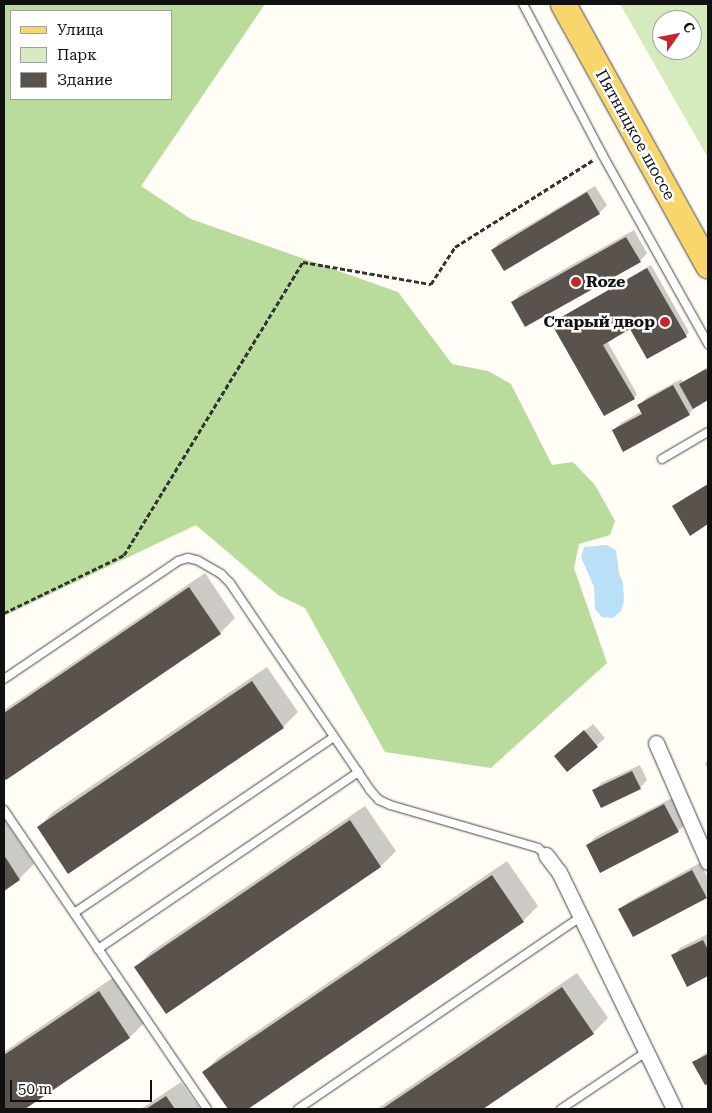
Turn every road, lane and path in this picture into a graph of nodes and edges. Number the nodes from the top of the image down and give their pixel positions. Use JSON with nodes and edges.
{"nodes":[{"id":1,"x":523,"y":4,"type":"edge"},
{"id":2,"x":563,"y":4,"type":"edge"},
{"id":3,"x":602,"y":154,"type":"junction"},
{"id":4,"x":708,"y":266,"type":"edge"},
{"id":5,"x":708,"y":344,"type":"edge"},
{"id":6,"x":708,"y":432,"type":"edge"},
{"id":7,"x":662,"y":459,"type":"dead end"},
{"id":8,"x":4,"y":613,"type":"edge"},
{"id":9,"x":4,"y":679,"type":"edge"},
{"id":10,"x":334,"y":737,"type":"junction"},
{"id":11,"x":656,"y":743,"type":"dead end"},
{"id":12,"x":358,"y":772,"type":"junction"},
{"id":13,"x":4,"y":810,"type":"edge"},
{"id":14,"x":546,"y":855,"type":"joint"},
{"id":15,"x":708,"y":862,"type":"edge"},
{"id":16,"x":74,"y":913,"type":"junction"},
{"id":17,"x":580,"y":918,"type":"junction"},
{"id":18,"x":98,"y":948,"type":"junction"},
{"id":19,"x":646,"y":1052,"type":"junction"},
{"id":20,"x":307,"y":1107,"type":"edge"},
{"id":21,"x":207,"y":1109,"type":"edge"},
{"id":22,"x":298,"y":1109,"type":"edge"},
{"id":23,"x":562,"y":1109,"type":"edge"},
{"id":24,"x":674,"y":1109,"type":"edge"}],
"edges":[{"from":1,"to":3,"type":"lane"},
{"from":2,"to":4,"type":"main road","name":"Пятницкое шоссе"},
{"from":3,"to":5,"type":"lane"},
{"from":3,"to":8,"type":"path"},
{"from":6,"to":7,"type":"lane"},
{"from":9,"to":10,"type":"lane"},
{"from":10,"to":12,"type":"lane"},
{"from":10,"to":16,"type":"lane"},
{"from":11,"to":15,"type":"street"},
{"from":12,"to":14,"type":"lane"},
{"from":12,"to":18,"type":"lane"},
{"from":13,"to":16,"type":"lane"},
{"from":14,"to":17,"type":"street"},
{"from":16,"to":18,"type":"lane"},
{"from":17,"to":19,"type":"street"},
{"from":17,"to":20,"type":"lane"},
{"from":18,"to":21,"type":"lane"},
{"from":19,"to":23,"type":"lane"},
{"from":19,"to":24,"type":"street"},
{"from":20,"to":22,"type":"lane"}]}
